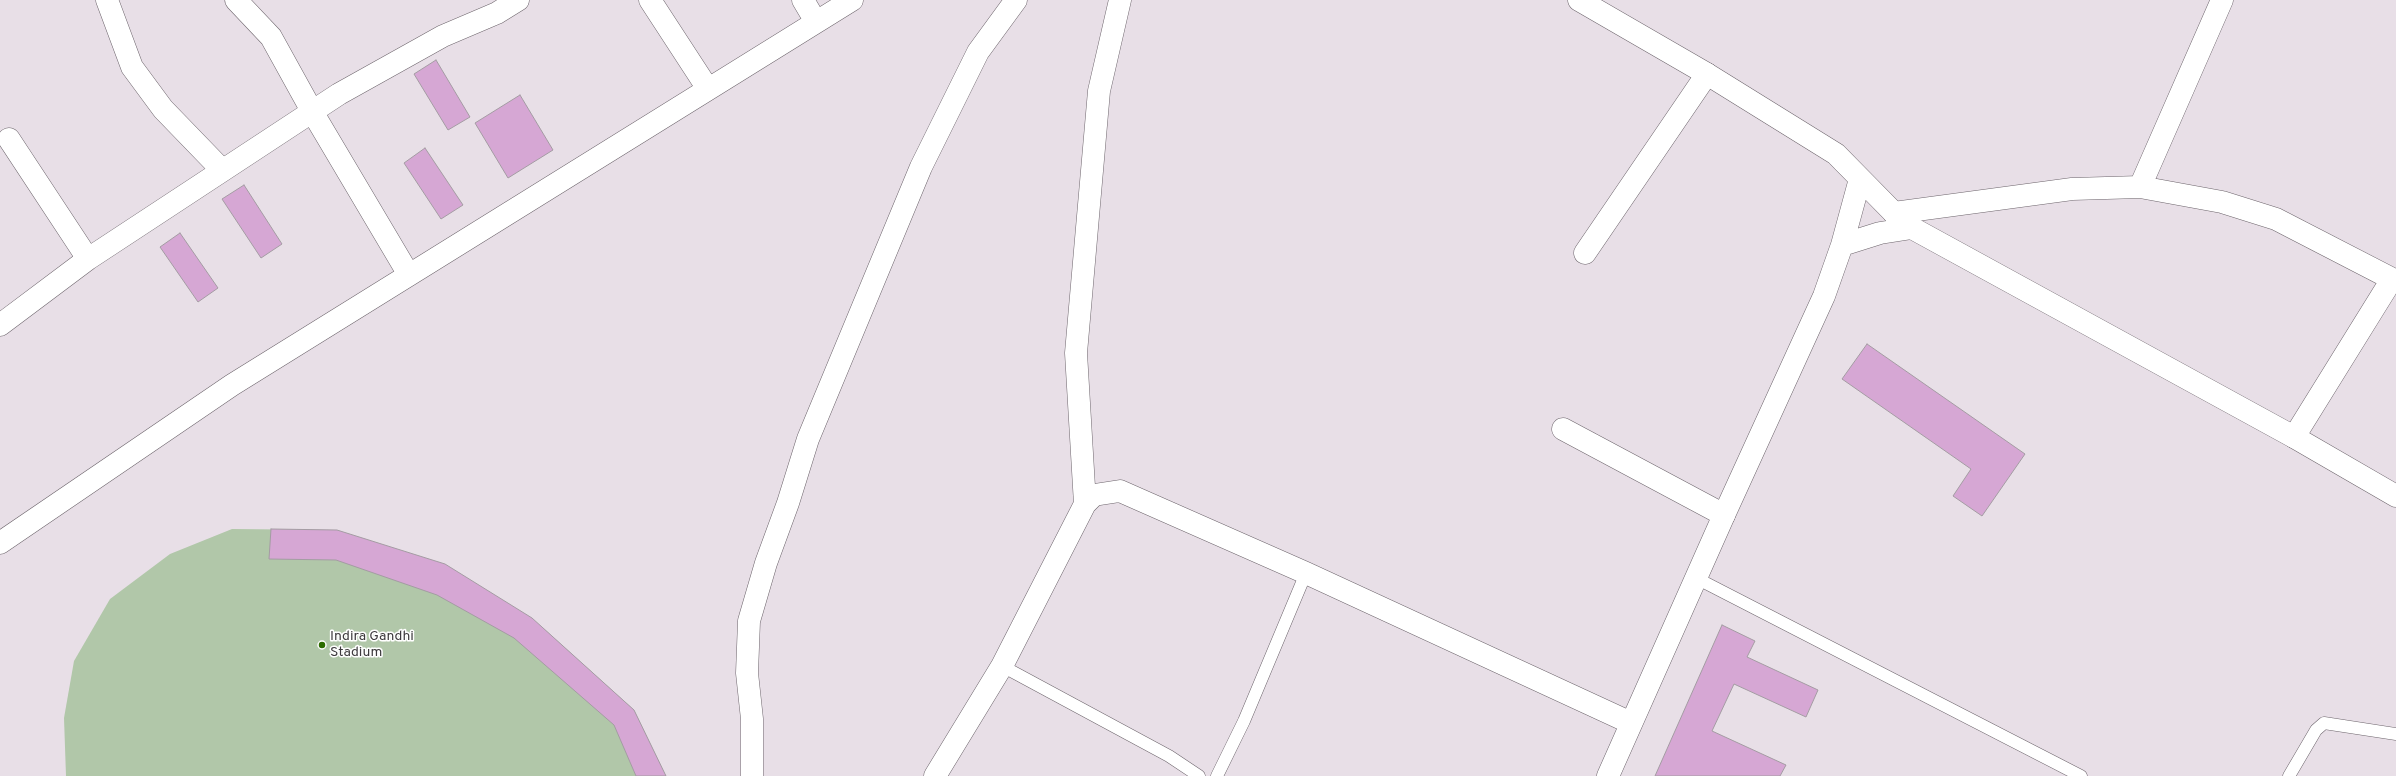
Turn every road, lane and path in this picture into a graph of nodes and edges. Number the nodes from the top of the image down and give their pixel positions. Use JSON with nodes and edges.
{"nodes":[{"id":1,"x":108,"y":0,"type":"edge"},
{"id":2,"x":236,"y":0,"type":"edge"},
{"id":3,"x":518,"y":0,"type":"edge"},
{"id":4,"x":650,"y":0,"type":"edge"},
{"id":5,"x":803,"y":0,"type":"edge"},
{"id":6,"x":852,"y":0,"type":"edge"},
{"id":7,"x":1016,"y":0,"type":"edge"},
{"id":8,"x":1120,"y":0,"type":"edge"},
{"id":9,"x":1578,"y":0,"type":"edge"},
{"id":10,"x":2222,"y":0,"type":"edge"},
{"id":11,"x":816,"y":22,"type":"junction"},
{"id":12,"x":1707,"y":74,"type":"junction"},
{"id":13,"x":708,"y":89,"type":"junction"},
{"id":14,"x":313,"y":113,"type":"junction"},
{"id":15,"x":9,"y":139,"type":"dead end"},
{"id":16,"x":222,"y":170,"type":"junction"},
{"id":17,"x":1860,"y":179,"type":"junction"},
{"id":18,"x":2140,"y":186,"type":"junction"},
{"id":19,"x":1894,"y":213,"type":"junction"},
{"id":20,"x":1912,"y":228,"type":"junction"},
{"id":21,"x":1842,"y":245,"type":"junction"},
{"id":22,"x":1585,"y":254,"type":"dead end"},
{"id":23,"x":88,"y":259,"type":"junction"},
{"id":24,"x":409,"y":275,"type":"junction"},
{"id":25,"x":2395,"y":277,"type":"edge"},
{"id":26,"x":2,"y":319,"type":"edge"},
{"id":27,"x":1563,"y":429,"type":"dead end"},
{"id":28,"x":2294,"y":436,"type":"junction"},
{"id":29,"x":2396,"y":496,"type":"edge"},
{"id":30,"x":1085,"y":504,"type":"junction"},
{"id":31,"x":1724,"y":515,"type":"junction"},
{"id":32,"x":0,"y":543,"type":"edge"},
{"id":33,"x":1306,"y":573,"type":"junction"},
{"id":34,"x":1696,"y":578,"type":"junction"},
{"id":35,"x":1002,"y":666,"type":"junction"},
{"id":36,"x":1631,"y":723,"type":"junction"},
{"id":37,"x":2396,"y":734,"type":"edge"},
{"id":38,"x":752,"y":776,"type":"edge"},
{"id":39,"x":935,"y":776,"type":"edge"},
{"id":40,"x":1199,"y":776,"type":"edge"},
{"id":41,"x":1217,"y":776,"type":"edge"},
{"id":42,"x":1608,"y":776,"type":"edge"},
{"id":43,"x":2081,"y":776,"type":"edge"},
{"id":44,"x":2289,"y":776,"type":"edge"}],
"edges":[{"from":1,"to":16,"type":"street"},
{"from":2,"to":14,"type":"street"},
{"from":3,"to":14,"type":"street"},
{"from":4,"to":13,"type":"street"},
{"from":5,"to":11,"type":"street"},
{"from":6,"to":11,"type":"street"},
{"from":7,"to":38,"type":"street"},
{"from":8,"to":30,"type":"street"},
{"from":9,"to":12,"type":"street"},
{"from":10,"to":18,"type":"street"},
{"from":11,"to":13,"type":"street"},
{"from":12,"to":17,"type":"street"},
{"from":12,"to":22,"type":"street"},
{"from":13,"to":24,"type":"street"},
{"from":14,"to":16,"type":"street"},
{"from":14,"to":24,"type":"street"},
{"from":15,"to":23,"type":"street"},
{"from":16,"to":23,"type":"street"},
{"from":17,"to":19,"type":"street"},
{"from":17,"to":21,"type":"street"},
{"from":18,"to":19,"type":"street"},
{"from":18,"to":25,"type":"street"},
{"from":19,"to":20,"type":"street"},
{"from":20,"to":21,"type":"street"},
{"from":20,"to":28,"type":"street"},
{"from":21,"to":31,"type":"street"},
{"from":23,"to":26,"type":"street"},
{"from":24,"to":32,"type":"street"},
{"from":25,"to":28,"type":"street"},
{"from":27,"to":31,"type":"street"},
{"from":28,"to":29,"type":"street"},
{"from":30,"to":33,"type":"street"},
{"from":30,"to":35,"type":"street"},
{"from":31,"to":34,"type":"street"},
{"from":33,"to":36,"type":"street"},
{"from":33,"to":41,"type":"lane"},
{"from":34,"to":36,"type":"street"},
{"from":34,"to":43,"type":"lane"},
{"from":35,"to":39,"type":"street"},
{"from":35,"to":40,"type":"lane"},
{"from":36,"to":42,"type":"street"},
{"from":37,"to":44,"type":"lane"}]}
